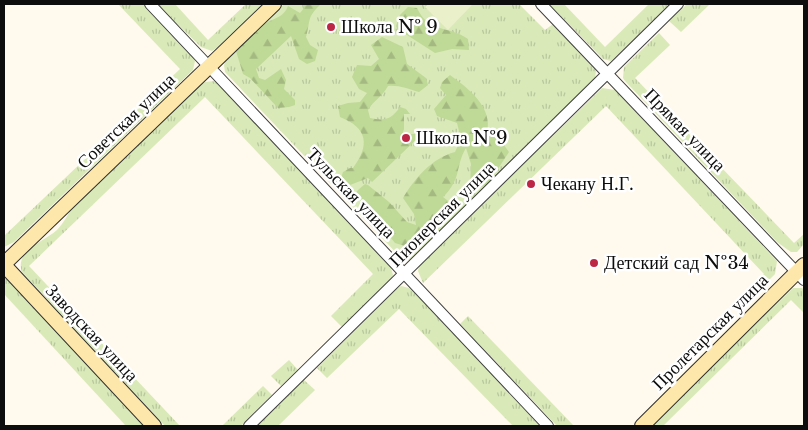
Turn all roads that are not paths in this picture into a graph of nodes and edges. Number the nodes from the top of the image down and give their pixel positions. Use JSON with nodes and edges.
{"nodes":[{"id":1,"x":150,"y":4,"type":"edge"},
{"id":2,"x":274,"y":4,"type":"edge"},
{"id":3,"x":541,"y":4,"type":"edge"},
{"id":4,"x":678,"y":4,"type":"edge"},
{"id":5,"x":209,"y":66,"type":"junction"},
{"id":6,"x":608,"y":74,"type":"junction"},
{"id":7,"x":4,"y":265,"type":"edge"},
{"id":8,"x":802,"y":272,"type":"edge"},
{"id":9,"x":405,"y":274,"type":"junction"},
{"id":10,"x":154,"y":426,"type":"edge"},
{"id":11,"x":249,"y":426,"type":"edge"},
{"id":12,"x":548,"y":426,"type":"edge"},
{"id":13,"x":642,"y":426,"type":"edge"}],
"edges":[{"from":1,"to":5,"type":"street","name":"Тульская улица"},
{"from":2,"to":5,"type":"street","name":"Советская улица"},
{"from":3,"to":6,"type":"street","name":"Прямая улица"},
{"from":4,"to":6,"type":"street","name":"Пионерская улица"},
{"from":5,"to":7,"type":"street","name":"Советская улица"},
{"from":5,"to":9,"type":"street","name":"Тульская улица"},
{"from":6,"to":8,"type":"street","name":"Прямая улица"},
{"from":6,"to":9,"type":"street","name":"Пионерская улица"},
{"from":7,"to":10,"type":"street","name":"Заводская улица"},
{"from":8,"to":13,"type":"street","name":"Пролетарская улица"},
{"from":9,"to":11,"type":"street","name":"Пионерская улица"},
{"from":9,"to":12,"type":"street","name":"Тульская улица"}]}
